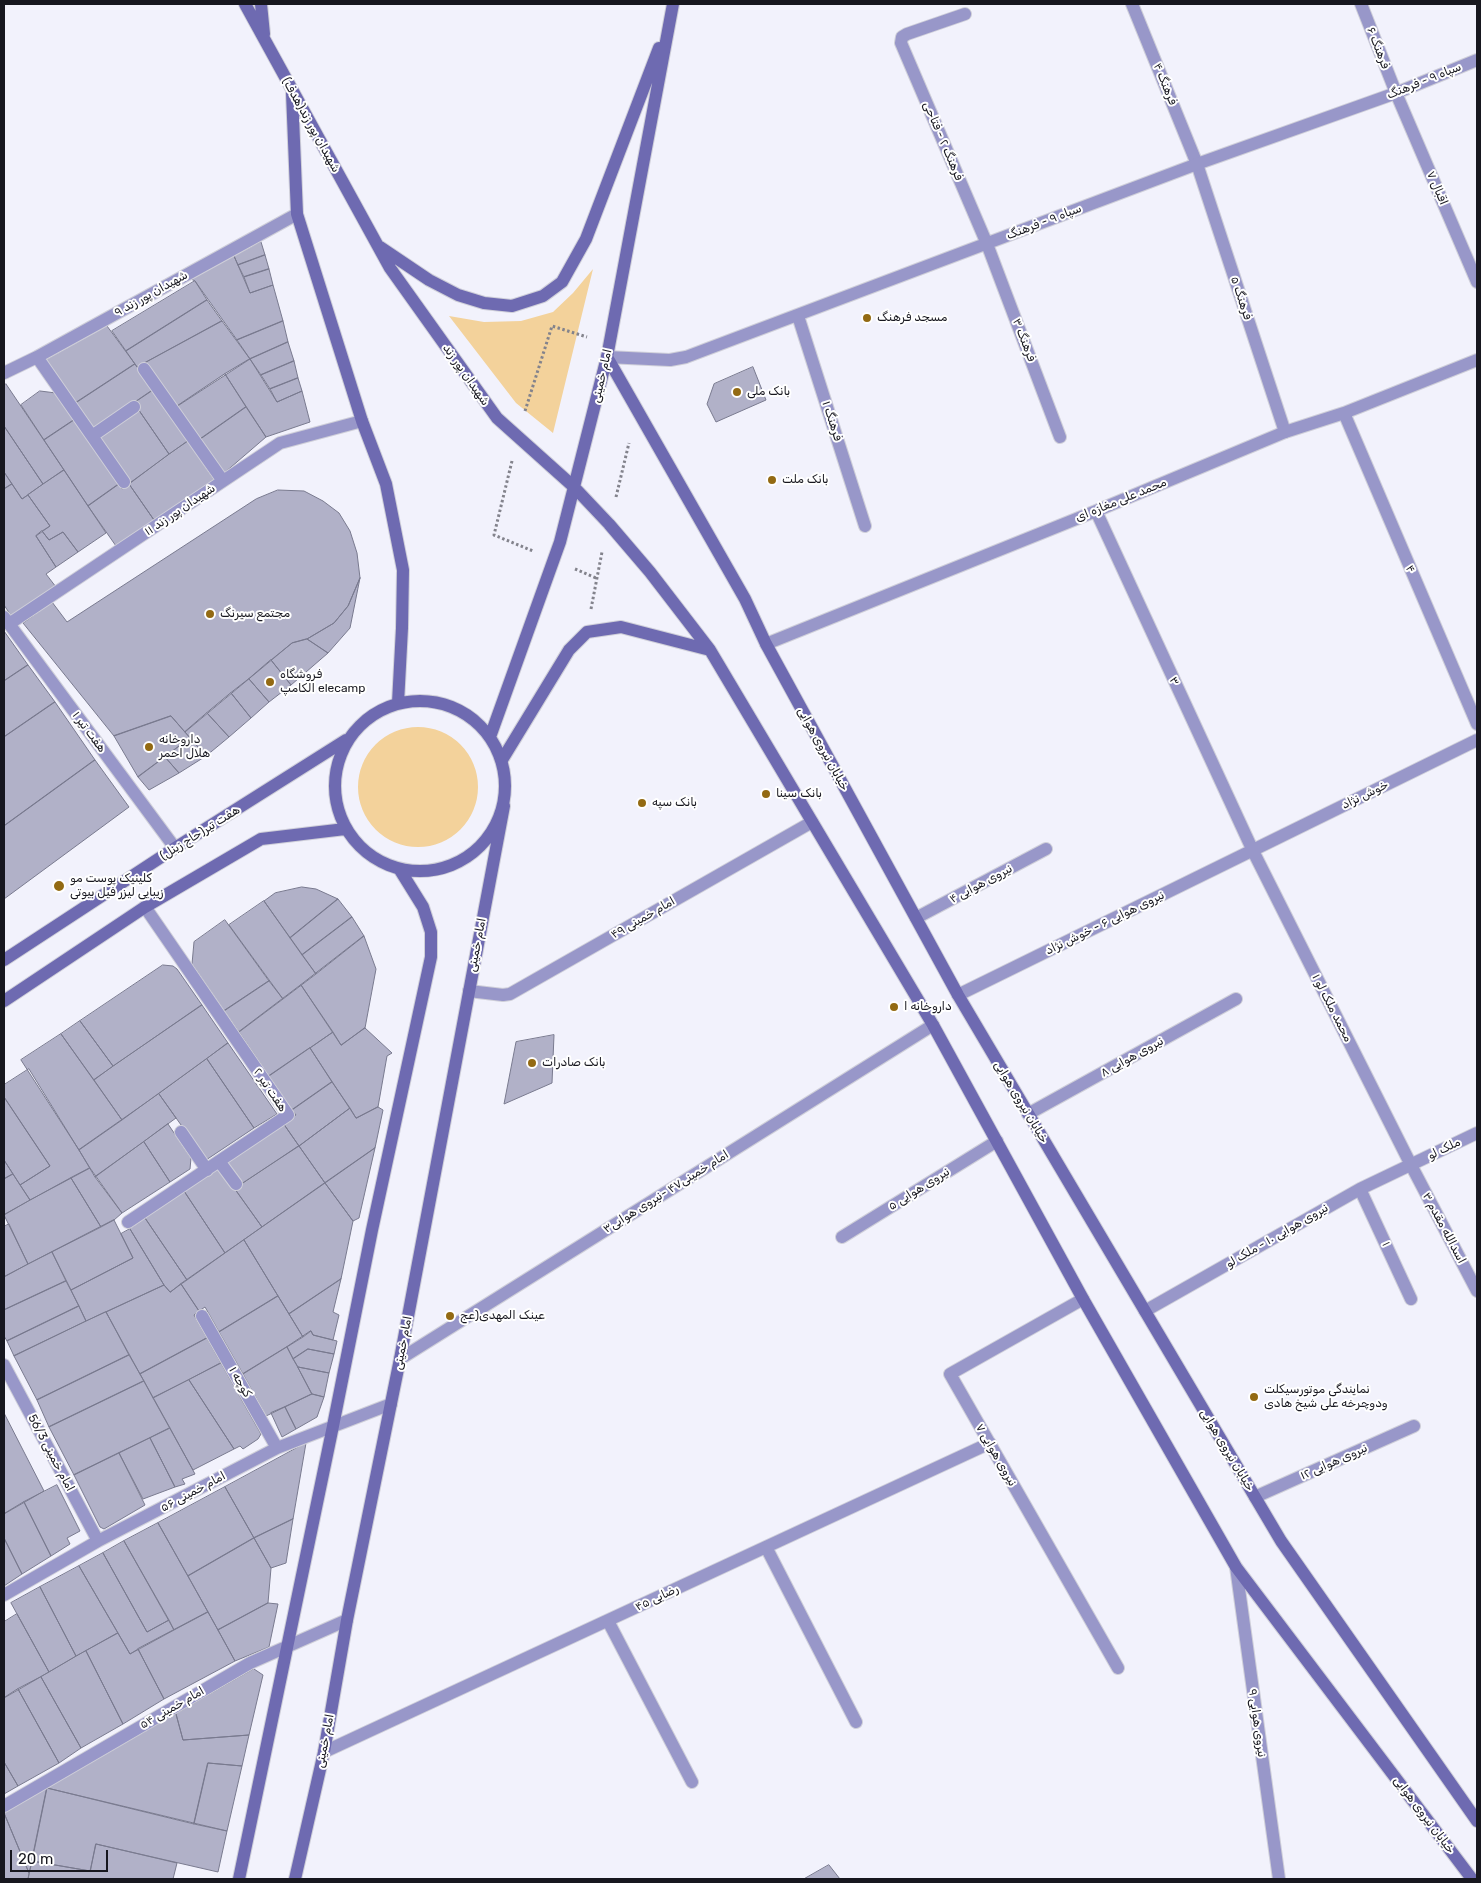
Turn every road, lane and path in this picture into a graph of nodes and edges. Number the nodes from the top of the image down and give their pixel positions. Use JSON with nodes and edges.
{"nodes":[{"id":1,"x":245,"y":4,"type":"edge"},
{"id":2,"x":261,"y":4,"type":"edge"},
{"id":3,"x":673,"y":4,"type":"edge"},
{"id":4,"x":1132,"y":4,"type":"edge"},
{"id":5,"x":1361,"y":4,"type":"edge"},
{"id":6,"x":965,"y":14,"type":"dead end"},
{"id":7,"x":670,"y":19,"type":"junction"},
{"id":8,"x":265,"y":41,"type":"junction"},
{"id":9,"x":1477,"y":60,"type":"edge"},
{"id":10,"x":292,"y":91,"type":"junction"},
{"id":11,"x":1396,"y":93,"type":"junction"},
{"id":12,"x":1197,"y":164,"type":"junction"},
{"id":13,"x":297,"y":214,"type":"junction"},
{"id":14,"x":987,"y":244,"type":"junction"},
{"id":15,"x":378,"y":245,"type":"junction"},
{"id":16,"x":1477,"y":282,"type":"edge"},
{"id":17,"x":798,"y":316,"type":"junction"},
{"id":18,"x":36,"y":357,"type":"junction"},
{"id":19,"x":607,"y":357,"type":"junction"},
{"id":20,"x":1477,"y":360,"type":"edge"},
{"id":21,"x":144,"y":369,"type":"dead end"},
{"id":22,"x":4,"y":372,"type":"edge"},
{"id":23,"x":134,"y":407,"type":"dead end"},
{"id":24,"x":1344,"y":412,"type":"junction"},
{"id":25,"x":362,"y":421,"type":"junction"},
{"id":26,"x":1285,"y":432,"type":"junction"},
{"id":27,"x":92,"y":436,"type":"junction"},
{"id":28,"x":1060,"y":437,"type":"dead end"},
{"id":29,"x":223,"y":481,"type":"junction"},
{"id":30,"x":124,"y":482,"type":"dead end"},
{"id":31,"x":574,"y":487,"type":"junction"},
{"id":32,"x":1096,"y":511,"type":"junction"},
{"id":33,"x":866,"y":526,"type":"dead end"},
{"id":34,"x":6,"y":621,"type":"edge"},
{"id":35,"x":766,"y":644,"type":"junction"},
{"id":36,"x":710,"y":650,"type":"junction"},
{"id":37,"x":398,"y":703,"type":"junction"},
{"id":38,"x":1477,"y":724,"type":"edge"},
{"id":39,"x":490,"y":737,"type":"junction"},
{"id":40,"x":346,"y":740,"type":"junction"},
{"id":41,"x":1477,"y":740,"type":"edge"},
{"id":42,"x":502,"y":760,"type":"junction"},
{"id":43,"x":504,"y":806,"type":"junction"},
{"id":44,"x":812,"y":822,"type":"junction"},
{"id":45,"x":345,"y":829,"type":"junction"},
{"id":46,"x":175,"y":848,"type":"junction"},
{"id":47,"x":1046,"y":849,"type":"dead end"},
{"id":48,"x":1253,"y":851,"type":"junction"},
{"id":49,"x":400,"y":870,"type":"junction"},
{"id":50,"x":145,"y":907,"type":"junction"},
{"id":51,"x":916,"y":918,"type":"junction"},
{"id":52,"x":4,"y":960,"type":"edge"},
{"id":53,"x":469,"y":991,"type":"junction"},
{"id":54,"x":958,"y":995,"type":"junction"},
{"id":55,"x":1236,"y":999,"type":"dead end"},
{"id":56,"x":4,"y":1001,"type":"edge"},
{"id":57,"x":933,"y":1025,"type":"junction"},
{"id":58,"x":1028,"y":1114,"type":"junction"},
{"id":59,"x":182,"y":1132,"type":"dead end"},
{"id":60,"x":1477,"y":1133,"type":"edge"},
{"id":61,"x":997,"y":1141,"type":"junction"},
{"id":62,"x":219,"y":1161,"type":"junction"},
{"id":63,"x":1411,"y":1165,"type":"junction"},
{"id":64,"x":206,"y":1170,"type":"junction"},
{"id":65,"x":236,"y":1184,"type":"dead end"},
{"id":66,"x":1360,"y":1189,"type":"junction"},
{"id":67,"x":128,"y":1222,"type":"dead end"},
{"id":68,"x":842,"y":1237,"type":"dead end"},
{"id":69,"x":1477,"y":1291,"type":"edge"},
{"id":70,"x":1083,"y":1299,"type":"junction"},
{"id":71,"x":1412,"y":1299,"type":"dead end"},
{"id":72,"x":1145,"y":1311,"type":"junction"},
{"id":73,"x":202,"y":1316,"type":"dead end"},
{"id":74,"x":400,"y":1359,"type":"junction"},
{"id":75,"x":4,"y":1365,"type":"edge"},
{"id":76,"x":391,"y":1404,"type":"junction"},
{"id":77,"x":334,"y":1426,"type":"junction"},
{"id":78,"x":1414,"y":1426,"type":"dead end"},
{"id":79,"x":990,"y":1444,"type":"junction"},
{"id":80,"x":277,"y":1448,"type":"junction"},
{"id":81,"x":1255,"y":1497,"type":"junction"},
{"id":82,"x":98,"y":1542,"type":"junction"},
{"id":83,"x":766,"y":1547,"type":"junction"},
{"id":84,"x":1236,"y":1567,"type":"junction"},
{"id":85,"x":4,"y":1595,"type":"edge"},
{"id":86,"x":347,"y":1620,"type":"junction"},
{"id":87,"x":608,"y":1621,"type":"junction"},
{"id":88,"x":288,"y":1646,"type":"junction"},
{"id":89,"x":1118,"y":1668,"type":"dead end"},
{"id":90,"x":856,"y":1722,"type":"dead end"},
{"id":91,"x":324,"y":1752,"type":"junction"},
{"id":92,"x":692,"y":1782,"type":"dead end"},
{"id":93,"x":4,"y":1806,"type":"edge"},
{"id":94,"x":1477,"y":1821,"type":"edge"},
{"id":95,"x":239,"y":1879,"type":"edge"},
{"id":96,"x":295,"y":1879,"type":"edge"},
{"id":97,"x":1279,"y":1879,"type":"edge"},
{"id":98,"x":1472,"y":1879,"type":"edge"}],
"edges":[{"from":1,"to":8,"type":"main road","name":"شهیدان پور زند(هدف)"},
{"from":2,"to":8,"type":"main road"},
{"from":3,"to":7,"type":"main road","name":"امام خمینی"},
{"from":4,"to":12,"type":"street","name":"فرهنگ ۴"},
{"from":5,"to":11,"type":"street","name":"فرهنگ ۶"},
{"from":6,"to":14,"type":"street","name":"فرهنگ ۲ - فتاحی"},
{"from":7,"to":15,"type":"main road"},
{"from":7,"to":19,"type":"main road","name":"امام خمینی"},
{"from":8,"to":10,"type":"main road","name":"شهیدان پور زند(هدف)"},
{"from":9,"to":11,"type":"street","name":"سپاه ۹ - فرهنگ"},
{"from":10,"to":13,"type":"main road"},
{"from":10,"to":15,"type":"main road","name":"شهیدان پور زند(هدف)"},
{"from":11,"to":12,"type":"street","name":"سپاه ۹ - فرهنگ"},
{"from":11,"to":16,"type":"street","name":"۷ اقبال"},
{"from":12,"to":14,"type":"street","name":"سپاه ۹ - فرهنگ"},
{"from":12,"to":26,"type":"street","name":"فرهنگ ۵"},
{"from":13,"to":18,"type":"street","name":"شهیدان پور زند ۹"},
{"from":13,"to":25,"type":"main road"},
{"from":14,"to":17,"type":"street","name":"سپاه ۹ - فرهنگ"},
{"from":14,"to":28,"type":"street","name":"فرهنگ ۳"},
{"from":15,"to":31,"type":"main road","name":"شهیدان پور زند"},
{"from":17,"to":19,"type":"street","name":"سپاه ۹ - فرهنگ"},
{"from":17,"to":33,"type":"street","name":"فرهنگ ۱"},
{"from":18,"to":22,"type":"street","name":"شهیدان پور زند ۹"},
{"from":18,"to":27,"type":"street"},
{"from":19,"to":31,"type":"main road","name":"امام خمینی"},
{"from":19,"to":35,"type":"main road","name":"خیابان نیروی هوایی"},
{"from":20,"to":24,"type":"street","name":"محمد علی مغازه ای"},
{"from":21,"to":29,"type":"street"},
{"from":23,"to":27,"type":"street"},
{"from":24,"to":26,"type":"street","name":"محمد علی مغازه ای"},
{"from":24,"to":38,"type":"street","name":"۴"},
{"from":25,"to":29,"type":"street","name":"شهیدان پور زند ۱۱"},
{"from":25,"to":37,"type":"main road"},
{"from":26,"to":32,"type":"street","name":"محمد علی مغازه ای"},
{"from":27,"to":30,"type":"street"},
{"from":29,"to":34,"type":"street","name":"شهیدان پور زند ۱۱"},
{"from":31,"to":36,"type":"main road","name":"خیابان نیروی هوایی"},
{"from":31,"to":39,"type":"main road","name":"امام خمینی"},
{"from":32,"to":35,"type":"street","name":"محمد علی مغازه ای"},
{"from":32,"to":48,"type":"street","name":"۳"},
{"from":34,"to":46,"type":"street","name":"هفت تیر ۱"},
{"from":35,"to":51,"type":"main road","name":"خیابان نیروی هوایی"},
{"from":36,"to":42,"type":"main road"},
{"from":36,"to":44,"type":"main road","name":"خیابان نیروی هوایی"},
{"from":37,"to":39,"type":"main road"},
{"from":37,"to":40,"type":"main road"},
{"from":39,"to":42,"type":"main road"},
{"from":40,"to":45,"type":"main road"},
{"from":40,"to":46,"type":"main road","name":"هفت تیر(حاج زینل)"},
{"from":41,"to":48,"type":"street","name":"خوش نژاد"},
{"from":42,"to":43,"type":"main road"},
{"from":43,"to":49,"type":"main road"},
{"from":43,"to":53,"type":"main road","name":"امام خمینی"},
{"from":44,"to":53,"type":"street","name":"امام خمینی ۴۹"},
{"from":44,"to":57,"type":"main road","name":"خیابان نیروی هوایی"},
{"from":45,"to":49,"type":"main road"},
{"from":45,"to":50,"type":"main road"},
{"from":46,"to":52,"type":"main road","name":"هفت تیر(حاج زینل)"},
{"from":47,"to":51,"type":"street","name":"نیروی هوایی ۴"},
{"from":48,"to":54,"type":"street","name":"نیروی هوایی ۶ - خوش نژاد"},
{"from":48,"to":63,"type":"street","name":"۱ محمد ملک لو"},
{"from":49,"to":77,"type":"main road"},
{"from":50,"to":56,"type":"main road"},
{"from":50,"to":62,"type":"street","name":"هفت تیر ۲"},
{"from":51,"to":54,"type":"main road","name":"خیابان نیروی هوایی"},
{"from":53,"to":74,"type":"main road","name":"امام خمینی"},
{"from":54,"to":58,"type":"main road","name":"خیابان نیروی هوایی"},
{"from":55,"to":58,"type":"street","name":"نیروی هوایی ۸"},
{"from":57,"to":61,"type":"main road","name":"خیابان نیروی هوایی"},
{"from":57,"to":74,"type":"street","name":"امام خمینی۴۷ -نیروی هوایی۳"},
{"from":58,"to":72,"type":"main road","name":"خیابان نیروی هوایی"},
{"from":59,"to":64,"type":"street"},
{"from":60,"to":63,"type":"street","name":"ملک لو"},
{"from":61,"to":68,"type":"street","name":"نیروی هوایی ۵"},
{"from":61,"to":70,"type":"main road","name":"خیابان نیروی هوایی"},
{"from":62,"to":64,"type":"street","name":"هفت تیر ۲"},
{"from":62,"to":65,"type":"street"},
{"from":63,"to":66,"type":"street","name":"نیروی هوایی ۱۰ - ملک لو"},
{"from":63,"to":69,"type":"street","name":"۳ اسدالله مقدم"},
{"from":64,"to":67,"type":"street","name":"هفت تیر ۲"},
{"from":66,"to":71,"type":"street","name":"۱"},
{"from":66,"to":72,"type":"street","name":"نیروی هوایی ۱۰ - ملک لو"},
{"from":70,"to":79,"type":"street","name":"نیروی هوایی ۷"},
{"from":70,"to":84,"type":"main road","name":"خیابان نیروی هوایی"},
{"from":72,"to":81,"type":"main road","name":"خیابان نیروی هوایی"},
{"from":73,"to":80,"type":"street","name":"کوچه ۱"},
{"from":74,"to":76,"type":"main road","name":"امام خمینی"},
{"from":75,"to":82,"type":"street","name":"امام خمینی 56/3"},
{"from":76,"to":77,"type":"street","name":"امام خمینی ۵۶"},
{"from":76,"to":86,"type":"main road","name":"امام خمینی"},
{"from":77,"to":80,"type":"street","name":"امام خمینی ۵۶"},
{"from":77,"to":88,"type":"main road"},
{"from":78,"to":81,"type":"street","name":"نیروی هوایی ۱۲"},
{"from":79,"to":83,"type":"street","name":"رضایی ۴۵"},
{"from":79,"to":89,"type":"street","name":"نیروی هوایی ۷"},
{"from":80,"to":82,"type":"street","name":"امام خمینی ۵۶"},
{"from":81,"to":94,"type":"main road","name":"خیابان نیروی هوایی"},
{"from":82,"to":85,"type":"street","name":"امام خمینی ۵۶"},
{"from":83,"to":87,"type":"street","name":"رضایی ۴۵"},
{"from":83,"to":90,"type":"street"},
{"from":84,"to":97,"type":"street","name":"نیروی هوایی ۹"},
{"from":84,"to":98,"type":"main road","name":"خیابان نیروی هوایی"},
{"from":86,"to":88,"type":"street","name":"امام خمینی ۵۴"},
{"from":86,"to":91,"type":"main road","name":"امام خمینی"},
{"from":87,"to":91,"type":"street","name":"رضایی ۴۵"},
{"from":87,"to":92,"type":"street"},
{"from":88,"to":93,"type":"street","name":"امام خمینی ۵۴"},
{"from":88,"to":95,"type":"main road"},
{"from":91,"to":96,"type":"main road","name":"امام خمینی"}]}
